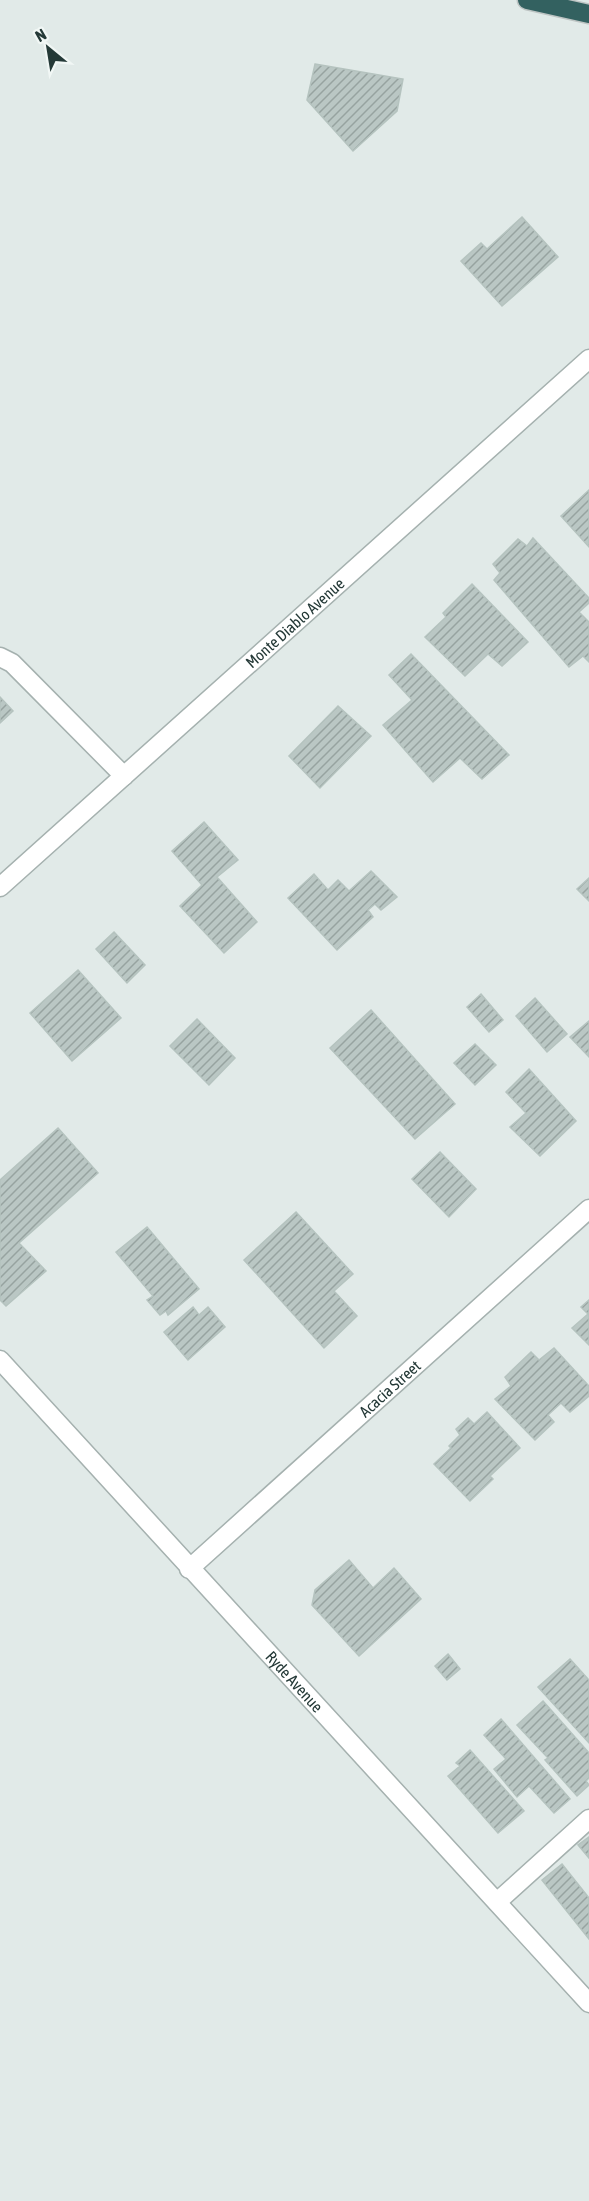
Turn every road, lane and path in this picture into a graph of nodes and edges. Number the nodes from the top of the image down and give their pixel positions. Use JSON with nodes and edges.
{"nodes":[{"id":1,"x":527,"y":0,"type":"edge"},
{"id":2,"x":589,"y":14,"type":"edge"},
{"id":3,"x":589,"y":359,"type":"edge"},
{"id":4,"x":0,"y":657,"type":"edge"},
{"id":5,"x":124,"y":776,"type":"junction"},
{"id":6,"x":0,"y":887,"type":"edge"},
{"id":7,"x":589,"y":1209,"type":"edge"},
{"id":8,"x":0,"y":1360,"type":"edge"},
{"id":9,"x":189,"y":1569,"type":"junction"},
{"id":10,"x":589,"y":1819,"type":"edge"},
{"id":11,"x":496,"y":1902,"type":"junction"},
{"id":12,"x":589,"y":2003,"type":"edge"}],
"edges":[{"from":1,"to":2,"type":"highway"},
{"from":3,"to":5,"type":"street","name":"Monte Diablo Avenue"},
{"from":4,"to":5,"type":"street"},
{"from":5,"to":6,"type":"street","name":"Monte Diablo Avenue"},
{"from":7,"to":9,"type":"street","name":"Acacia Street"},
{"from":8,"to":9,"type":"street","name":"Ryde Avenue"},
{"from":9,"to":11,"type":"street","name":"Ryde Avenue"},
{"from":10,"to":11,"type":"street"},
{"from":11,"to":12,"type":"street","name":"Ryde Avenue"}]}
